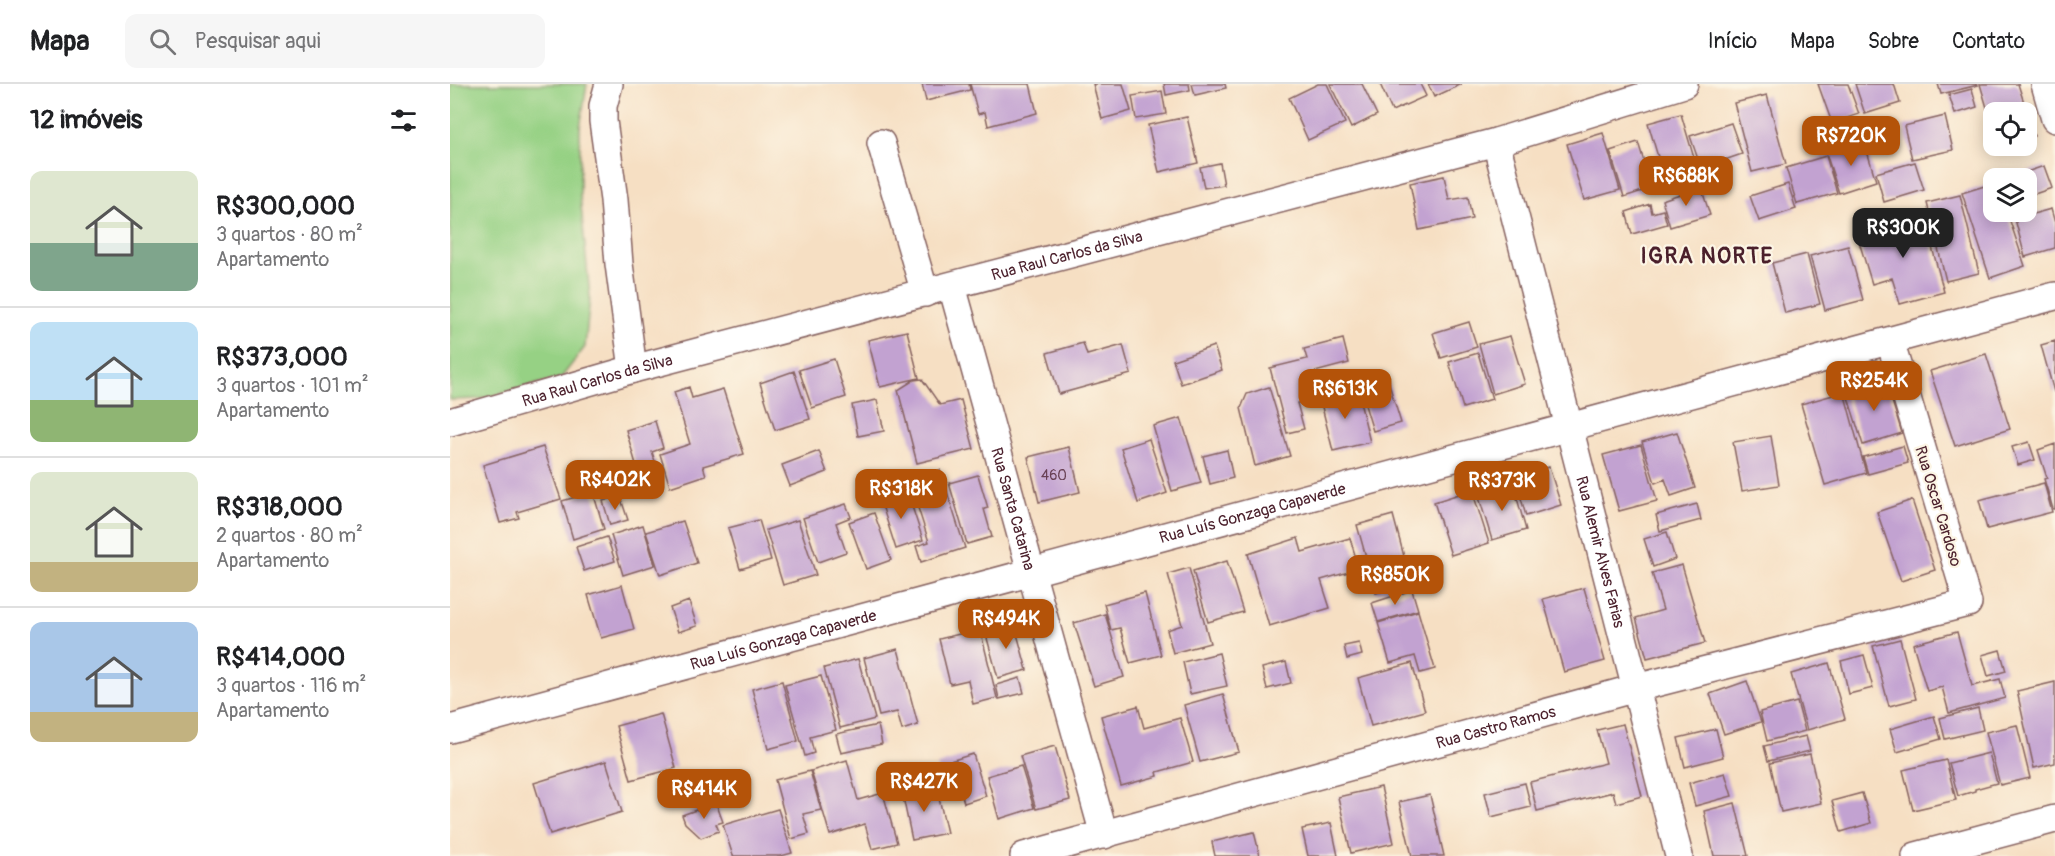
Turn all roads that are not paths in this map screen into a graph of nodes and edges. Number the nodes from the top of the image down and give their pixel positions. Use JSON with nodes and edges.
{"nodes":[{"id":1,"x":609,"y":84,"type":"edge"},
{"id":2,"x":1683,"y":84,"type":"edge"},
{"id":3,"x":2045,"y":84,"type":"edge"},
{"id":4,"x":2055,"y":119,"type":"edge"},
{"id":5,"x":1496,"y":142,"type":"junction"},
{"id":6,"x":881,"y":143,"type":"dead end"},
{"id":7,"x":952,"y":286,"type":"junction"},
{"id":8,"x":925,"y":293,"type":"junction"},
{"id":9,"x":2055,"y":296,"type":"edge"},
{"id":10,"x":1890,"y":340,"type":"junction"},
{"id":11,"x":633,"y":369,"type":"junction"},
{"id":12,"x":450,"y":422,"type":"edge"},
{"id":13,"x":1569,"y":427,"type":"junction"},
{"id":14,"x":1031,"y":572,"type":"junction"},
{"id":15,"x":1968,"y":603,"type":"joint"},
{"id":16,"x":1636,"y":688,"type":"junction"},
{"id":17,"x":450,"y":729,"type":"edge"},
{"id":18,"x":2055,"y":819,"type":"edge"},
{"id":19,"x":1104,"y":834,"type":"junction"},
{"id":20,"x":1024,"y":856,"type":"edge"},
{"id":21,"x":1679,"y":856,"type":"edge"},
{"id":22,"x":1916,"y":856,"type":"edge"}],
"edges":[{"from":1,"to":11,"type":"street"},
{"from":2,"to":5,"type":"street","name":"Rua Raul Carlos da Silva"},
{"from":3,"to":4,"type":"street"},
{"from":5,"to":7,"type":"street","name":"Rua Raul Carlos da Silva"},
{"from":5,"to":13,"type":"street","name":"Rua Alemir Alves Farias"},
{"from":6,"to":8,"type":"street"},
{"from":7,"to":8,"type":"street","name":"Rua Raul Carlos da Silva"},
{"from":7,"to":14,"type":"street","name":"Rua Santa Catarina"},
{"from":8,"to":11,"type":"street","name":"Rua Raul Carlos da Silva"},
{"from":9,"to":10,"type":"street","name":"Rua Luís Gonzaga Capaverde"},
{"from":10,"to":13,"type":"street","name":"Rua Luís Gonzaga Capaverde"},
{"from":10,"to":15,"type":"street","name":"Rua Oscar Cardoso"},
{"from":11,"to":12,"type":"street","name":"Rua Raul Carlos da Silva"},
{"from":13,"to":14,"type":"street","name":"Rua Luís Gonzaga Capaverde"},
{"from":13,"to":16,"type":"street","name":"Rua Alemir Alves Farias"},
{"from":14,"to":17,"type":"street","name":"Rua Luís Gonzaga Capaverde"},
{"from":14,"to":19,"type":"street","name":"Rua Santa Catarina"},
{"from":15,"to":16,"type":"street","name":"Rua Castro Ramos"},
{"from":16,"to":19,"type":"street","name":"Rua Castro Ramos"},
{"from":16,"to":21,"type":"street","name":"Rua Alemir Alves Farias"},
{"from":18,"to":22,"type":"street"},
{"from":19,"to":20,"type":"street","name":"Rua Castro Ramos"}]}
